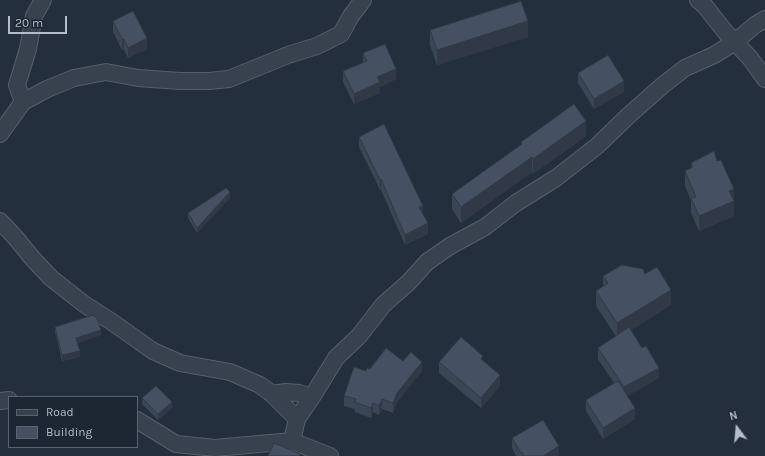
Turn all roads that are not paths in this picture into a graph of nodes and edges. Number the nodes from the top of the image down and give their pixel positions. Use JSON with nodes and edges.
{"nodes":[{"id":1,"x":43,"y":0,"type":"edge"},
{"id":2,"x":363,"y":0,"type":"edge"},
{"id":3,"x":698,"y":0,"type":"edge"},
{"id":4,"x":765,"y":19,"type":"edge"},
{"id":5,"x":735,"y":42,"type":"junction"},
{"id":6,"x":765,"y":79,"type":"edge"},
{"id":7,"x":23,"y":102,"type":"junction"},
{"id":8,"x":0,"y":134,"type":"edge"},
{"id":9,"x":0,"y":221,"type":"edge"},
{"id":10,"x":272,"y":394,"type":"junction"},
{"id":11,"x":312,"y":397,"type":"junction"},
{"id":12,"x":297,"y":419,"type":"junction"},
{"id":13,"x":138,"y":421,"type":"edge"},
{"id":14,"x":292,"y":440,"type":"junction"},
{"id":15,"x":330,"y":456,"type":"edge"}],
"edges":[{"from":1,"to":7,"type":"street"},
{"from":2,"to":7,"type":"street"},
{"from":3,"to":5,"type":"street"},
{"from":4,"to":5,"type":"street"},
{"from":5,"to":6,"type":"street"},
{"from":5,"to":11,"type":"street"},
{"from":7,"to":8,"type":"street"},
{"from":9,"to":10,"type":"street"},
{"from":10,"to":11,"type":"street"},
{"from":10,"to":12,"type":"street"},
{"from":11,"to":12,"type":"street"},
{"from":12,"to":14,"type":"street"},
{"from":13,"to":14,"type":"street"},
{"from":14,"to":15,"type":"street"}]}
